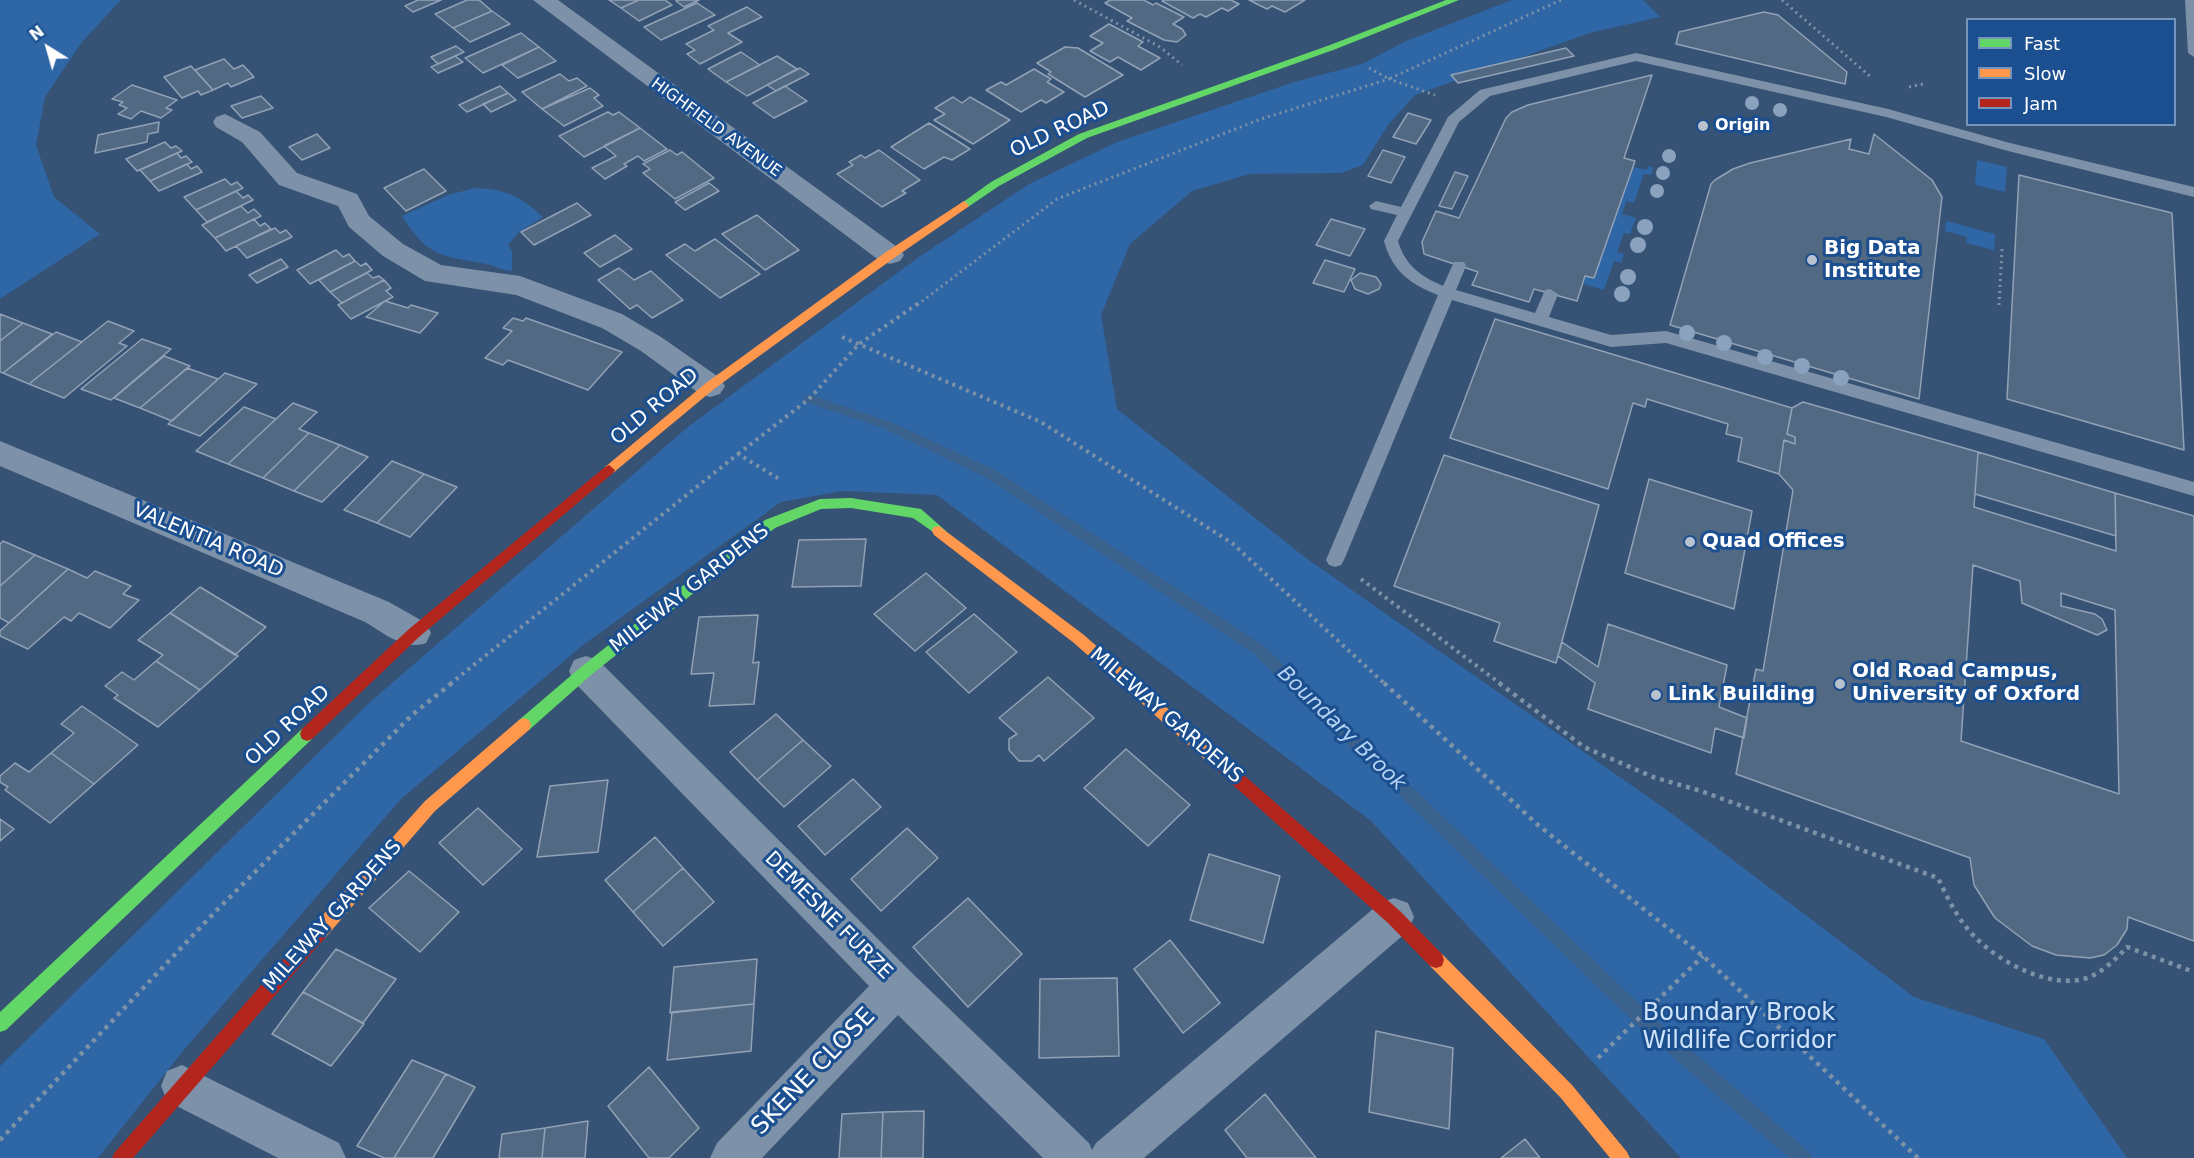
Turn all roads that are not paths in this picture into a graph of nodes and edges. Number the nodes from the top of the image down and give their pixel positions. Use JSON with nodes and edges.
{"nodes":[{"id":1,"x":544,"y":0,"type":"edge"},
{"id":2,"x":1454,"y":0,"type":"edge"},
{"id":3,"x":2191,"y":0,"type":"edge"},
{"id":4,"x":2194,"y":53,"type":"edge"},
{"id":5,"x":225,"y":122,"type":"dead end"},
{"id":6,"x":2194,"y":192,"type":"edge"},
{"id":7,"x":1376,"y":206,"type":"dead end"},
{"id":8,"x":1404,"y":212,"type":"junction"},
{"id":9,"x":890,"y":255,"type":"junction"},
{"id":10,"x":1459,"y":266,"type":"dead end"},
{"id":11,"x":1447,"y":293,"type":"junction"},
{"id":12,"x":1550,"y":294,"type":"dead end"},
{"id":13,"x":1540,"y":321,"type":"junction"},
{"id":14,"x":710,"y":386,"type":"junction"},
{"id":15,"x":0,"y":453,"type":"edge"},
{"id":16,"x":2194,"y":489,"type":"edge"},
{"id":17,"x":1335,"y":560,"type":"road end"},
{"id":18,"x":414,"y":633,"type":"junction"},
{"id":19,"x":586,"y":671,"type":"junction"},
{"id":20,"x":1394,"y":917,"type":"junction"},
{"id":21,"x":897,"y":986,"type":"junction"},
{"id":22,"x":0,"y":1024,"type":"edge"},
{"id":23,"x":182,"y":1086,"type":"junction"},
{"id":24,"x":121,"y":1158,"type":"edge"},
{"id":25,"x":324,"y":1158,"type":"edge"},
{"id":26,"x":732,"y":1158,"type":"edge"},
{"id":27,"x":1074,"y":1158,"type":"edge"},
{"id":28,"x":1111,"y":1158,"type":"edge"},
{"id":29,"x":1621,"y":1158,"type":"edge"}],
"edges":[{"from":1,"to":9,"type":"street","name":"HIGHFIELD AVENUE"},
{"from":2,"to":9,"type":"street","name":"OLD ROAD"},
{"from":3,"to":4,"type":"lane"},
{"from":5,"to":14,"type":"street"},
{"from":6,"to":8,"type":"lane"},
{"from":7,"to":8,"type":"lane"},
{"from":8,"to":11,"type":"lane"},
{"from":9,"to":14,"type":"street","name":"OLD ROAD"},
{"from":10,"to":11,"type":"lane"},
{"from":11,"to":13,"type":"lane"},
{"from":11,"to":17,"type":"lane"},
{"from":12,"to":13,"type":"lane"},
{"from":13,"to":16,"type":"lane"},
{"from":14,"to":18,"type":"street","name":"OLD ROAD"},
{"from":15,"to":18,"type":"street","name":"VALENTIA ROAD"},
{"from":18,"to":22,"type":"street","name":"OLD ROAD"},
{"from":19,"to":20,"type":"street","name":"MILEWAY GARDENS"},
{"from":19,"to":21,"type":"street","name":"DEMESNE FURZE"},
{"from":19,"to":23,"type":"street","name":"MILEWAY GARDENS"},
{"from":20,"to":28,"type":"street"},
{"from":20,"to":29,"type":"street","name":"MILEWAY GARDENS"},
{"from":21,"to":26,"type":"street","name":"SKENE CLOSE"},
{"from":21,"to":27,"type":"street","name":"DEMESNE FURZE"},
{"from":23,"to":24,"type":"street","name":"MILEWAY GARDENS"},
{"from":23,"to":25,"type":"street"}]}
